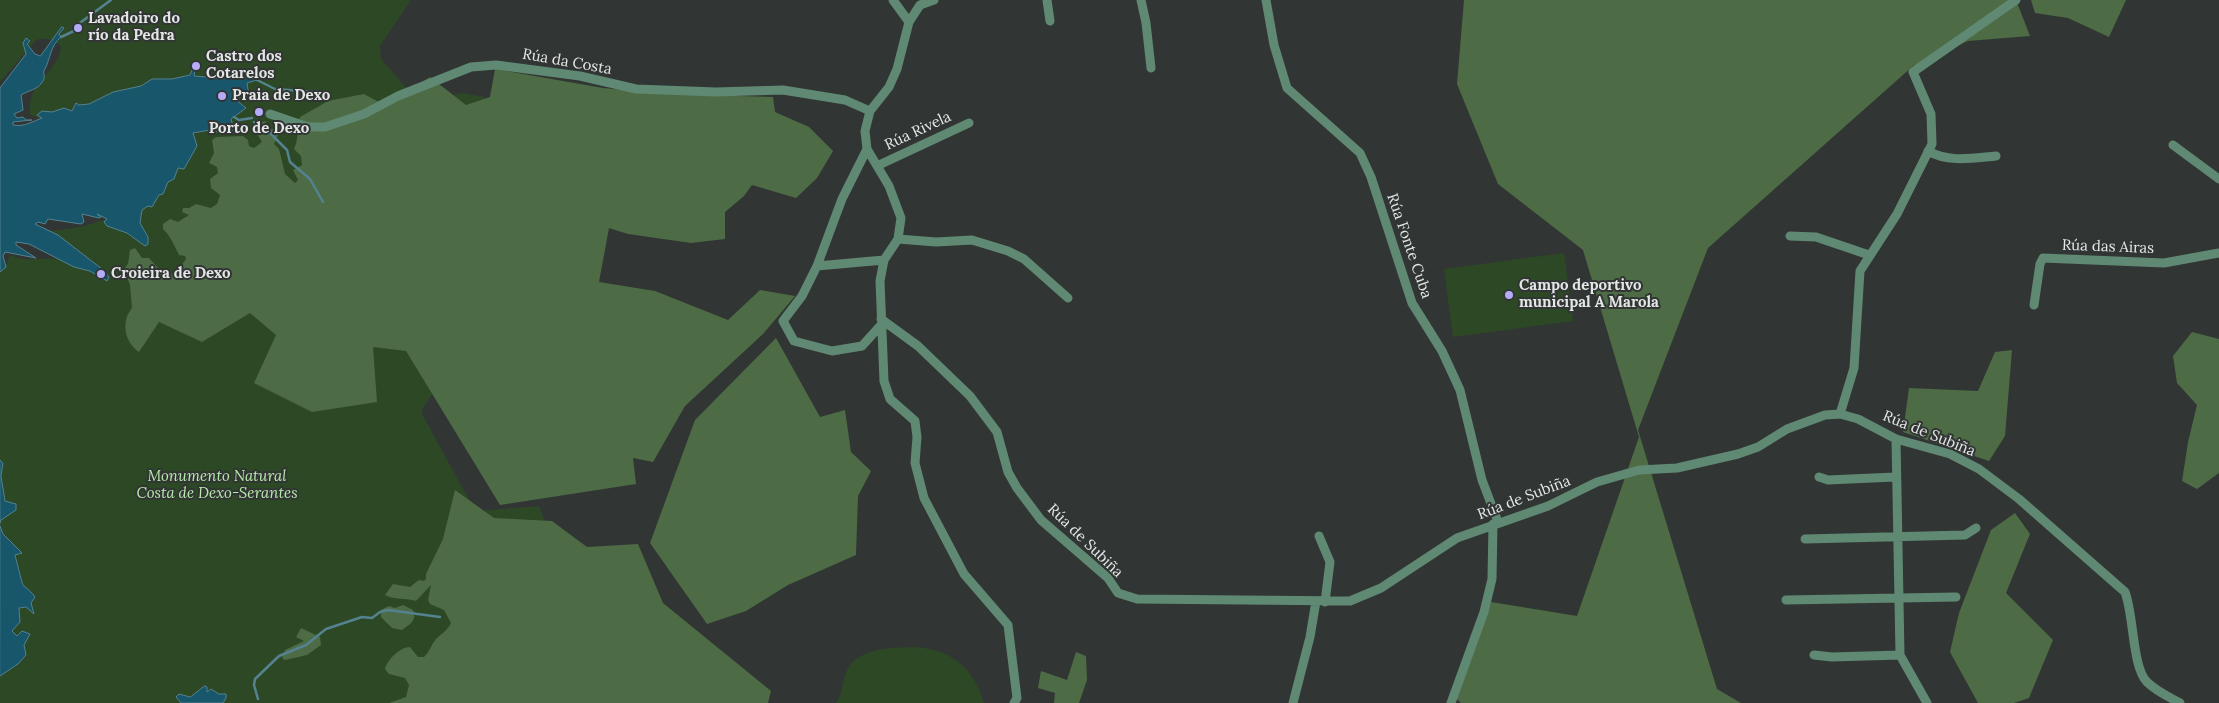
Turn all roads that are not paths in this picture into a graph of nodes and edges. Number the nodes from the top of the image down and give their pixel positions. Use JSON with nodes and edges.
{"nodes":[{"id":1,"x":893,"y":0,"type":"edge"},
{"id":2,"x":934,"y":0,"type":"edge"},
{"id":3,"x":1047,"y":0,"type":"edge"},
{"id":4,"x":1141,"y":0,"type":"edge"},
{"id":5,"x":1266,"y":0,"type":"edge"},
{"id":6,"x":2016,"y":0,"type":"edge"},
{"id":7,"x":1050,"y":21,"type":"dead end"},
{"id":8,"x":909,"y":22,"type":"junction"},
{"id":9,"x":1150,"y":68,"type":"dead end"},
{"id":10,"x":870,"y":111,"type":"junction"},
{"id":11,"x":270,"y":114,"type":"dead end"},
{"id":12,"x":969,"y":123,"type":"dead end"},
{"id":13,"x":2173,"y":145,"type":"dead end"},
{"id":14,"x":867,"y":149,"type":"junction"},
{"id":15,"x":1928,"y":152,"type":"junction"},
{"id":16,"x":1996,"y":156,"type":"dead end"},
{"id":17,"x":879,"y":165,"type":"junction"},
{"id":18,"x":2219,"y":179,"type":"edge"},
{"id":19,"x":1790,"y":236,"type":"dead end"},
{"id":20,"x":898,"y":239,"type":"junction"},
{"id":21,"x":2219,"y":253,"type":"edge"},
{"id":22,"x":1869,"y":255,"type":"junction"},
{"id":23,"x":884,"y":260,"type":"junction"},
{"id":24,"x":817,"y":266,"type":"junction"},
{"id":25,"x":1068,"y":298,"type":"dead end"},
{"id":26,"x":2034,"y":305,"type":"dead end"},
{"id":27,"x":881,"y":322,"type":"junction"},
{"id":28,"x":1840,"y":414,"type":"junction"},
{"id":29,"x":1896,"y":439,"type":"junction"},
{"id":30,"x":1820,"y":477,"type":"dead end"},
{"id":31,"x":1895,"y":477,"type":"junction"},
{"id":32,"x":1495,"y":523,"type":"junction"},
{"id":33,"x":1976,"y":528,"type":"dead end"},
{"id":34,"x":1319,"y":536,"type":"dead end"},
{"id":35,"x":1897,"y":536,"type":"junction"},
{"id":36,"x":1804,"y":539,"type":"dead end"},
{"id":37,"x":1899,"y":596,"type":"junction"},
{"id":38,"x":1956,"y":597,"type":"dead end"},
{"id":39,"x":1786,"y":600,"type":"dead end"},
{"id":40,"x":1320,"y":601,"type":"junction"},
{"id":41,"x":1814,"y":655,"type":"dead end"},
{"id":42,"x":1900,"y":655,"type":"junction"},
{"id":43,"x":1014,"y":703,"type":"edge"},
{"id":44,"x":1293,"y":703,"type":"edge"},
{"id":45,"x":1450,"y":703,"type":"edge"},
{"id":46,"x":1927,"y":703,"type":"edge"},
{"id":47,"x":2180,"y":703,"type":"edge"}],
"edges":[{"from":1,"to":8,"type":"street"},
{"from":2,"to":8,"type":"street"},
{"from":3,"to":7,"type":"street"},
{"from":4,"to":9,"type":"street"},
{"from":5,"to":32,"type":"street","name":"Rúa Fonte Cuba"},
{"from":6,"to":15,"type":"street"},
{"from":8,"to":10,"type":"street"},
{"from":10,"to":11,"type":"street","name":"Rúa da Costa"},
{"from":10,"to":14,"type":"street"},
{"from":12,"to":17,"type":"street","name":"Rúa Rivela"},
{"from":13,"to":18,"type":"street"},
{"from":14,"to":17,"type":"street"},
{"from":14,"to":24,"type":"street"},
{"from":15,"to":16,"type":"street"},
{"from":15,"to":22,"type":"street"},
{"from":17,"to":20,"type":"street"},
{"from":19,"to":22,"type":"street"},
{"from":20,"to":23,"type":"street"},
{"from":20,"to":25,"type":"street"},
{"from":21,"to":26,"type":"street","name":"Rúa das Airas"},
{"from":22,"to":28,"type":"street"},
{"from":23,"to":24,"type":"street"},
{"from":23,"to":27,"type":"street"},
{"from":24,"to":27,"type":"street"},
{"from":27,"to":40,"type":"street","name":"Rúa de Subiña"},
{"from":27,"to":43,"type":"street"},
{"from":28,"to":29,"type":"street","name":"Rúa de Subiña"},
{"from":28,"to":32,"type":"street","name":"Rúa de Subiña"},
{"from":29,"to":31,"type":"street"},
{"from":29,"to":47,"type":"street","name":"Rúa de Subiña"},
{"from":30,"to":31,"type":"street"},
{"from":31,"to":35,"type":"street"},
{"from":32,"to":40,"type":"street","name":"Rúa de Subiña"},
{"from":32,"to":45,"type":"street"},
{"from":33,"to":35,"type":"street"},
{"from":34,"to":40,"type":"street"},
{"from":35,"to":36,"type":"street"},
{"from":35,"to":37,"type":"street"},
{"from":37,"to":38,"type":"street"},
{"from":37,"to":39,"type":"street"},
{"from":37,"to":42,"type":"street"},
{"from":40,"to":44,"type":"street"},
{"from":41,"to":42,"type":"street"},
{"from":42,"to":46,"type":"street"}]}
